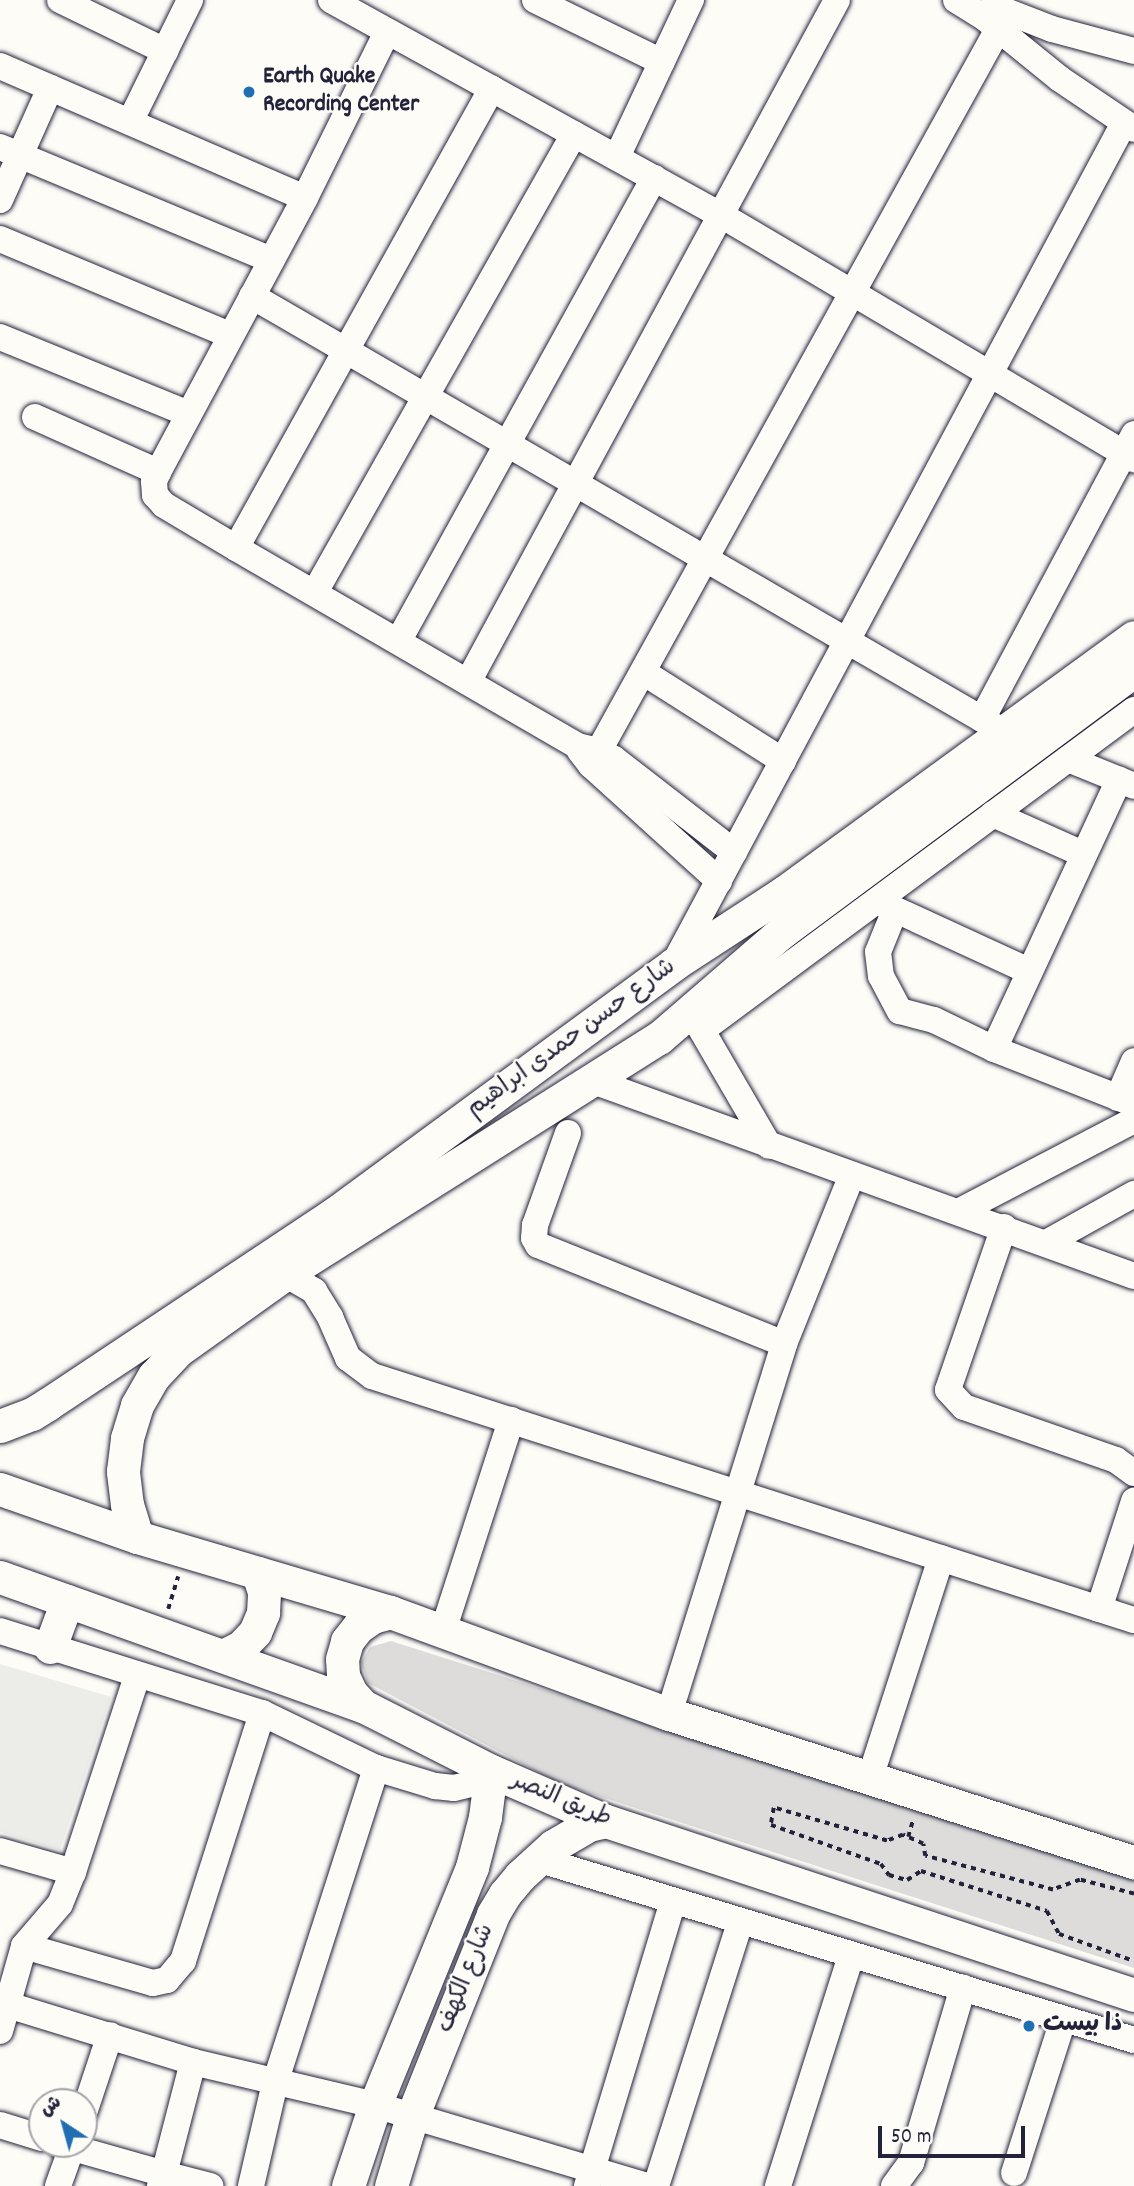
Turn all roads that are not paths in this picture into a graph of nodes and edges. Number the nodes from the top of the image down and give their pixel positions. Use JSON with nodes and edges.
{"nodes":[{"id":1,"x":60,"y":0,"type":"edge"},
{"id":2,"x":190,"y":0,"type":"edge"},
{"id":3,"x":331,"y":0,"type":"edge"},
{"id":4,"x":535,"y":0,"type":"edge"},
{"id":5,"x":691,"y":0,"type":"edge"},
{"id":6,"x":837,"y":0,"type":"edge"},
{"id":7,"x":956,"y":0,"type":"edge"},
{"id":8,"x":982,"y":0,"type":"edge"},
{"id":9,"x":378,"y":17,"type":"edge"},
{"id":10,"x":1003,"y":21,"type":"junction"},
{"id":11,"x":165,"y":51,"type":"junction"},
{"id":12,"x":1134,"y":51,"type":"edge"},
{"id":13,"x":662,"y":62,"type":"junction"},
{"id":14,"x":0,"y":66,"type":"edge"},
{"id":15,"x":50,"y":88,"type":"junction"},
{"id":16,"x":492,"y":88,"type":"junction"},
{"id":17,"x":130,"y":122,"type":"junction"},
{"id":18,"x":1129,"y":126,"type":"edge"},
{"id":19,"x":574,"y":134,"type":"junction"},
{"id":20,"x":10,"y":151,"type":"edge"},
{"id":21,"x":617,"y":157,"type":"junction"},
{"id":22,"x":654,"y":178,"type":"junction"},
{"id":23,"x":305,"y":198,"type":"junction"},
{"id":24,"x":0,"y":200,"type":"edge"},
{"id":25,"x":720,"y":215,"type":"junction"},
{"id":26,"x":0,"y":239,"type":"edge"},
{"id":27,"x":271,"y":260,"type":"junction"},
{"id":28,"x":853,"y":292,"type":"junction"},
{"id":29,"x":252,"y":296,"type":"junction"},
{"id":30,"x":230,"y":335,"type":"junction"},
{"id":31,"x":0,"y":337,"type":"edge"},
{"id":32,"x":346,"y":351,"type":"junction"},
{"id":33,"x":990,"y":374,"type":"junction"},
{"id":34,"x":425,"y":397,"type":"junction"},
{"id":35,"x":189,"y":414,"type":"junction"},
{"id":36,"x":35,"y":417,"type":"dead end"},
{"id":37,"x":507,"y":444,"type":"junction"},
{"id":38,"x":1131,"y":449,"type":"edge"},
{"id":39,"x":158,"y":472,"type":"junction"},
{"id":40,"x":575,"y":484,"type":"junction"},
{"id":41,"x":236,"y":548,"type":"junction"},
{"id":42,"x":705,"y":559,"type":"junction"},
{"id":43,"x":316,"y":592,"type":"junction"},
{"id":44,"x":1134,"y":637,"type":"edge"},
{"id":45,"x":399,"y":640,"type":"junction"},
{"id":46,"x":847,"y":640,"type":"junction"},
{"id":47,"x":1134,"y":671,"type":"edge"},
{"id":48,"x":643,"y":672,"type":"junction"},
{"id":49,"x":468,"y":682,"type":"junction"},
{"id":50,"x":1134,"y":710,"type":"edge"},
{"id":51,"x":993,"y":726,"type":"junction"},
{"id":52,"x":589,"y":754,"type":"junction"},
{"id":53,"x":1068,"y":759,"type":"junction"},
{"id":54,"x":783,"y":761,"type":"junction"},
{"id":55,"x":1126,"y":783,"type":"edge"},
{"id":56,"x":993,"y":814,"type":"junction"},
{"id":57,"x":734,"y":852,"type":"junction"},
{"id":58,"x":1083,"y":854,"type":"junction"},
{"id":59,"x":719,"y":881,"type":"junction"},
{"id":60,"x":886,"y":905,"type":"junction"},
{"id":61,"x":674,"y":964,"type":"junction"},
{"id":62,"x":1029,"y":971,"type":"junction"},
{"id":63,"x":697,"y":1021,"type":"junction"},
{"id":64,"x":566,"y":1042,"type":"junction"},
{"id":65,"x":995,"y":1049,"type":"junction"},
{"id":66,"x":1134,"y":1061,"type":"edge"},
{"id":67,"x":593,"y":1081,"type":"junction"},
{"id":68,"x":1126,"y":1101,"type":"edge"},
{"id":69,"x":1134,"y":1120,"type":"edge"},
{"id":70,"x":568,"y":1133,"type":"dead end"},
{"id":71,"x":769,"y":1146,"type":"junction"},
{"id":72,"x":852,"y":1175,"type":"junction"},
{"id":73,"x":1134,"y":1194,"type":"edge"},
{"id":74,"x":960,"y":1210,"type":"junction"},
{"id":75,"x":342,"y":1224,"type":"junction"},
{"id":76,"x":1003,"y":1227,"type":"junction"},
{"id":77,"x":1046,"y":1243,"type":"junction"},
{"id":78,"x":1131,"y":1272,"type":"edge"},
{"id":79,"x":285,"y":1274,"type":"junction"},
{"id":80,"x":784,"y":1344,"type":"junction"},
{"id":81,"x":511,"y":1420,"type":"junction"},
{"id":82,"x":0,"y":1426,"type":"edge"},
{"id":83,"x":1134,"y":1473,"type":"edge"},
{"id":84,"x":0,"y":1489,"type":"edge"},
{"id":85,"x":738,"y":1492,"type":"junction"},
{"id":86,"x":1134,"y":1501,"type":"edge"},
{"id":87,"x":137,"y":1537,"type":"junction"},
{"id":88,"x":940,"y":1558,"type":"junction"},
{"id":89,"x":258,"y":1573,"type":"junction"},
{"id":90,"x":0,"y":1577,"type":"edge"},
{"id":91,"x":67,"y":1601,"type":"junction"},
{"id":92,"x":1100,"y":1609,"type":"junction"},
{"id":93,"x":390,"y":1612,"type":"junction"},
{"id":94,"x":1134,"y":1620,"type":"edge"},
{"id":95,"x":0,"y":1631,"type":"edge"},
{"id":96,"x":443,"y":1631,"type":"junction"},
{"id":97,"x":50,"y":1647,"type":"junction"},
{"id":98,"x":223,"y":1656,"type":"junction"},
{"id":99,"x":137,"y":1676,"type":"junction"},
{"id":100,"x":363,"y":1706,"type":"junction"},
{"id":101,"x":262,"y":1713,"type":"junction"},
{"id":102,"x":669,"y":1714,"type":"junction"},
{"id":103,"x":376,"y":1769,"type":"junction"},
{"id":104,"x":490,"y":1771,"type":"junction"},
{"id":105,"x":870,"y":1778,"type":"junction"},
{"id":106,"x":606,"y":1821,"type":"junction"},
{"id":107,"x":0,"y":1851,"type":"edge"},
{"id":108,"x":537,"y":1859,"type":"junction"},
{"id":109,"x":1134,"y":1862,"type":"edge"},
{"id":110,"x":73,"y":1872,"type":"junction"},
{"id":111,"x":673,"y":1902,"type":"junction"},
{"id":112,"x":740,"y":1922,"type":"junction"},
{"id":113,"x":24,"y":1946,"type":"junction"},
{"id":114,"x":851,"y":1956,"type":"junction"},
{"id":115,"x":963,"y":1988,"type":"junction"},
{"id":116,"x":1134,"y":1995,"type":"edge"},
{"id":117,"x":8,"y":2005,"type":"junction"},
{"id":118,"x":1063,"y":2020,"type":"junction"},
{"id":119,"x":0,"y":2031,"type":"edge"},
{"id":120,"x":110,"y":2035,"type":"junction"},
{"id":121,"x":1134,"y":2040,"type":"edge"},
{"id":122,"x":194,"y":2062,"type":"junction"},
{"id":123,"x":275,"y":2083,"type":"junction"},
{"id":124,"x":92,"y":2088,"type":"edge"},
{"id":125,"x":375,"y":2105,"type":"junction"},
{"id":126,"x":412,"y":2117,"type":"junction"},
{"id":127,"x":0,"y":2124,"type":"edge"},
{"id":128,"x":28,"y":2133,"type":"edge"},
{"id":129,"x":98,"y":2156,"type":"edge"},
{"id":130,"x":65,"y":2158,"type":"edge"},
{"id":131,"x":1014,"y":2173,"type":"dead end"},
{"id":132,"x":590,"y":2179,"type":"edge"},
{"id":133,"x":162,"y":2180,"type":"edge"},
{"id":134,"x":58,"y":2186,"type":"edge"},
{"id":135,"x":209,"y":2186,"type":"edge"},
{"id":136,"x":251,"y":2186,"type":"edge"},
{"id":137,"x":348,"y":2186,"type":"edge"},
{"id":138,"x":391,"y":2186,"type":"edge"},
{"id":139,"x":646,"y":2186,"type":"edge"},
{"id":140,"x":656,"y":2186,"type":"edge"},
{"id":141,"x":778,"y":2186,"type":"edge"},
{"id":142,"x":894,"y":2186,"type":"edge"}],
"edges":[{"from":1,"to":11,"type":"street"},
{"from":2,"to":11,"type":"street"},
{"from":3,"to":9,"type":"street"},
{"from":4,"to":13,"type":"street"},
{"from":5,"to":13,"type":"street"},
{"from":6,"to":25,"type":"street"},
{"from":7,"to":10,"type":"street"},
{"from":8,"to":10,"type":"street"},
{"from":9,"to":16,"type":"street"},
{"from":9,"to":23,"type":"street"},
{"from":10,"to":12,"type":"street"},
{"from":10,"to":18,"type":"street"},
{"from":10,"to":28,"type":"street"},
{"from":11,"to":17,"type":"street"},
{"from":13,"to":21,"type":"street"},
{"from":14,"to":15,"type":"street"},
{"from":15,"to":17,"type":"street"},
{"from":15,"to":20,"type":"street"},
{"from":16,"to":19,"type":"street"},
{"from":16,"to":32,"type":"street"},
{"from":17,"to":23,"type":"street"},
{"from":18,"to":33,"type":"street"},
{"from":19,"to":21,"type":"street"},
{"from":19,"to":34,"type":"street"},
{"from":20,"to":24,"type":"street"},
{"from":20,"to":27,"type":"street"},
{"from":21,"to":22,"type":"street"},
{"from":22,"to":25,"type":"street"},
{"from":22,"to":37,"type":"street"},
{"from":23,"to":27,"type":"street"},
{"from":25,"to":28,"type":"street"},
{"from":25,"to":40,"type":"street"},
{"from":26,"to":30,"type":"street"},
{"from":27,"to":29,"type":"street"},
{"from":28,"to":33,"type":"street"},
{"from":28,"to":42,"type":"street"},
{"from":29,"to":30,"type":"street"},
{"from":29,"to":32,"type":"street"},
{"from":30,"to":35,"type":"street"},
{"from":31,"to":35,"type":"street"},
{"from":32,"to":34,"type":"street"},
{"from":32,"to":41,"type":"street"},
{"from":33,"to":38,"type":"street"},
{"from":33,"to":46,"type":"street"},
{"from":34,"to":37,"type":"street"},
{"from":34,"to":43,"type":"street"},
{"from":35,"to":39,"type":"street"},
{"from":36,"to":39,"type":"street"},
{"from":37,"to":40,"type":"street"},
{"from":37,"to":45,"type":"street"},
{"from":38,"to":51,"type":"street"},
{"from":39,"to":41,"type":"street"},
{"from":40,"to":42,"type":"street"},
{"from":40,"to":49,"type":"street"},
{"from":41,"to":43,"type":"street"},
{"from":42,"to":46,"type":"street"},
{"from":42,"to":48,"type":"street"},
{"from":43,"to":45,"type":"street"},
{"from":44,"to":51,"type":"main road","name":"شارع حسن حمدى ابراهيم"},
{"from":45,"to":49,"type":"street"},
{"from":46,"to":51,"type":"street"},
{"from":46,"to":54,"type":"street"},
{"from":47,"to":63,"type":"main road","name":"شارع حسن حمدى ابراهيم"},
{"from":48,"to":52,"type":"street"},
{"from":48,"to":54,"type":"street"},
{"from":49,"to":52,"type":"street"},
{"from":50,"to":53,"type":"street"},
{"from":51,"to":61,"type":"main road","name":"شارع حسن حمدى ابراهيم"},
{"from":52,"to":57,"type":"street"},
{"from":52,"to":59,"type":"street"},
{"from":53,"to":55,"type":"street"},
{"from":53,"to":56,"type":"street"},
{"from":54,"to":57,"type":"street"},
{"from":55,"to":58,"type":"street"},
{"from":56,"to":58,"type":"street"},
{"from":56,"to":60,"type":"street"},
{"from":57,"to":59,"type":"street"},
{"from":58,"to":62,"type":"street"},
{"from":59,"to":61,"type":"street"},
{"from":60,"to":62,"type":"street"},
{"from":60,"to":63,"type":"street"},
{"from":60,"to":65,"type":"street"},
{"from":61,"to":64,"type":"main road","name":"شارع حسن حمدى ابراهيم"},
{"from":62,"to":65,"type":"street"},
{"from":63,"to":67,"type":"main road","name":"شارع حسن حمدى ابراهيم"},
{"from":63,"to":71,"type":"street"},
{"from":64,"to":67,"type":"main road"},
{"from":64,"to":75,"type":"main road","name":"شارع حسن حمدى ابراهيم"},
{"from":65,"to":68,"type":"street"},
{"from":66,"to":68,"type":"street"},
{"from":67,"to":71,"type":"street"},
{"from":67,"to":75,"type":"main road","name":"شارع حسن حمدى ابراهيم"},
{"from":69,"to":74,"type":"street"},
{"from":70,"to":80,"type":"street"},
{"from":71,"to":72,"type":"street"},
{"from":72,"to":74,"type":"street"},
{"from":72,"to":80,"type":"street"},
{"from":73,"to":77,"type":"street"},
{"from":74,"to":76,"type":"street"},
{"from":75,"to":79,"type":"main road","name":"شارع حسن حمدى ابراهيم"},
{"from":75,"to":82,"type":"main road","name":"شارع حسن حمدى ابراهيم"},
{"from":76,"to":77,"type":"street"},
{"from":76,"to":83,"type":"street"},
{"from":77,"to":78,"type":"street"},
{"from":79,"to":81,"type":"street"},
{"from":79,"to":87,"type":"main road","name":"شارع حسن حمدى ابراهيم"},
{"from":80,"to":85,"type":"street"},
{"from":81,"to":85,"type":"street"},
{"from":81,"to":96,"type":"street"},
{"from":84,"to":87,"type":"main road"},
{"from":85,"to":88,"type":"street"},
{"from":85,"to":102,"type":"street"},
{"from":86,"to":92,"type":"street"},
{"from":87,"to":89,"type":"main road"},
{"from":88,"to":92,"type":"street"},
{"from":88,"to":105,"type":"street"},
{"from":89,"to":93,"type":"main road"},
{"from":89,"to":98,"type":"main road"},
{"from":90,"to":91,"type":"main road","name":"طريق النصر"},
{"from":91,"to":97,"type":"main road"},
{"from":91,"to":98,"type":"main road","name":"طريق النصر"},
{"from":92,"to":94,"type":"street"},
{"from":93,"to":96,"type":"main road"},
{"from":93,"to":100,"type":"main road"},
{"from":95,"to":97,"type":"street"},
{"from":96,"to":102,"type":"main road"},
{"from":97,"to":99,"type":"street"},
{"from":98,"to":100,"type":"main road","name":"طريق النصر"},
{"from":99,"to":101,"type":"street"},
{"from":99,"to":110,"type":"street"},
{"from":100,"to":104,"type":"main road","name":"طريق النصر"},
{"from":101,"to":103,"type":"street"},
{"from":101,"to":113,"type":"street"},
{"from":102,"to":105,"type":"main road"},
{"from":103,"to":104,"type":"street"},
{"from":103,"to":123,"type":"street"},
{"from":104,"to":106,"type":"main road","name":"طريق النصر"},
{"from":104,"to":125,"type":"main road","name":"شارع الكهف"},
{"from":105,"to":109,"type":"main road"},
{"from":106,"to":108,"type":"main road","name":"شارع الكهف"},
{"from":106,"to":116,"type":"main road","name":"طريق النصر"},
{"from":107,"to":110,"type":"street"},
{"from":108,"to":111,"type":"street"},
{"from":108,"to":126,"type":"main road","name":"شارع الكهف"},
{"from":110,"to":113,"type":"street"},
{"from":111,"to":112,"type":"street"},
{"from":111,"to":132,"type":"street"},
{"from":112,"to":114,"type":"street"},
{"from":112,"to":140,"type":"street"},
{"from":113,"to":117,"type":"street"},
{"from":114,"to":115,"type":"street"},
{"from":114,"to":141,"type":"street"},
{"from":115,"to":118,"type":"street"},
{"from":115,"to":142,"type":"street"},
{"from":117,"to":119,"type":"street"},
{"from":117,"to":120,"type":"street"},
{"from":118,"to":121,"type":"street"},
{"from":118,"to":131,"type":"street"},
{"from":120,"to":122,"type":"street"},
{"from":120,"to":124,"type":"street"},
{"from":122,"to":123,"type":"street"},
{"from":122,"to":133,"type":"street"},
{"from":123,"to":125,"type":"street"},
{"from":123,"to":136,"type":"street"},
{"from":125,"to":126,"type":"street"},
{"from":125,"to":137,"type":"main road","name":"شارع الكهف"},
{"from":126,"to":132,"type":"street"},
{"from":126,"to":138,"type":"main road","name":"شارع الكهف"},
{"from":127,"to":128,"type":"street"},
{"from":129,"to":133,"type":"street"},
{"from":130,"to":134,"type":"street"},
{"from":132,"to":139,"type":"street"},
{"from":133,"to":135,"type":"street"}]}
